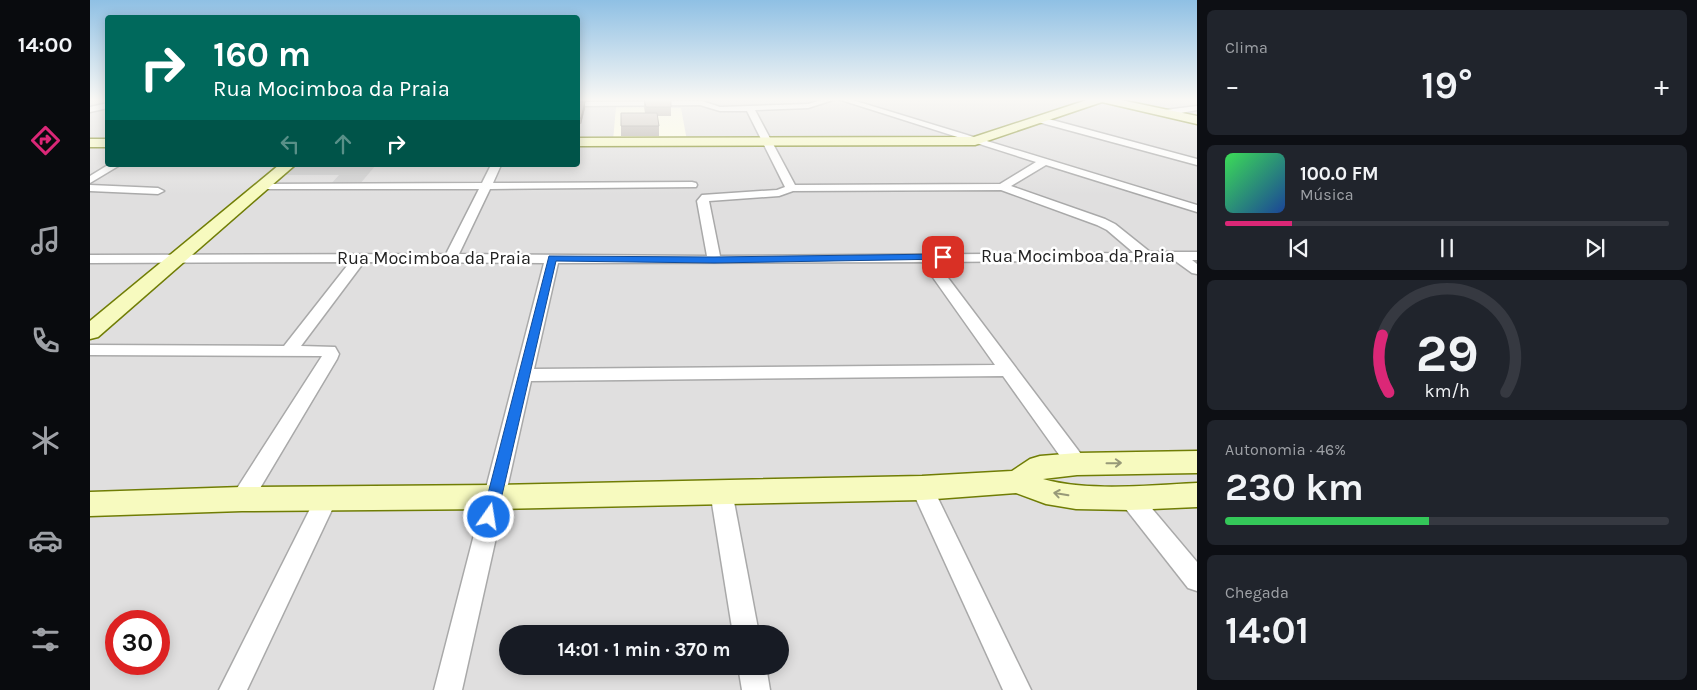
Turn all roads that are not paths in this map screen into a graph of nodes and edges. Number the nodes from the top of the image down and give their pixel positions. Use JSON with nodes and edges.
{"nodes":[{"id":1,"x":763,"y":131,"type":"edge"},
{"id":2,"x":943,"y":131,"type":"edge"},
{"id":3,"x":1005,"y":131,"type":"edge"},
{"id":4,"x":1083,"y":131,"type":"edge"},
{"id":5,"x":974,"y":141,"type":"junction"},
{"id":6,"x":580,"y":142,"type":"edge"},
{"id":7,"x":769,"y":142,"type":"junction"},
{"id":8,"x":90,"y":143,"type":"edge"},
{"id":9,"x":105,"y":143,"type":"edge"},
{"id":10,"x":1044,"y":162,"type":"junction"},
{"id":11,"x":1197,"y":162,"type":"edge"},
{"id":12,"x":112,"y":167,"type":"edge"},
{"id":13,"x":286,"y":167,"type":"edge"},
{"id":14,"x":495,"y":167,"type":"edge"},
{"id":15,"x":90,"y":180,"type":"edge"},
{"id":16,"x":692,"y":185,"type":"dead end"},
{"id":17,"x":484,"y":186,"type":"junction"},
{"id":18,"x":261,"y":187,"type":"junction"},
{"id":19,"x":1002,"y":187,"type":"junction"},
{"id":20,"x":90,"y":188,"type":"edge"},
{"id":21,"x":791,"y":188,"type":"junction"},
{"id":22,"x":158,"y":191,"type":"dead end"},
{"id":23,"x":1197,"y":210,"type":"edge"},
{"id":24,"x":1146,"y":256,"type":"junction"},
{"id":25,"x":1177,"y":256,"type":"junction"},
{"id":26,"x":1197,"y":256,"type":"edge"},
{"id":27,"x":925,"y":257,"type":"junction"},
{"id":28,"x":177,"y":258,"type":"junction"},
{"id":29,"x":360,"y":258,"type":"junction"},
{"id":30,"x":451,"y":258,"type":"junction"},
{"id":31,"x":552,"y":258,"type":"junction"},
{"id":32,"x":90,"y":259,"type":"edge"},
{"id":33,"x":714,"y":260,"type":"junction"},
{"id":34,"x":1197,"y":270,"type":"edge"},
{"id":35,"x":90,"y":332,"type":"edge"},
{"id":36,"x":90,"y":350,"type":"edge"},
{"id":37,"x":289,"y":350,"type":"junction"},
{"id":38,"x":1008,"y":370,"type":"junction"},
{"id":39,"x":525,"y":375,"type":"junction"},
{"id":40,"x":1197,"y":462,"type":"edge"},
{"id":41,"x":1077,"y":464,"type":"junction"},
{"id":42,"x":1017,"y":482,"type":"junction"},
{"id":43,"x":922,"y":488,"type":"junction"},
{"id":44,"x":720,"y":491,"type":"junction"},
{"id":45,"x":1197,"y":496,"type":"edge"},
{"id":46,"x":494,"y":497,"type":"junction"},
{"id":47,"x":327,"y":498,"type":"junction"},
{"id":48,"x":1130,"y":498,"type":"junction"},
{"id":49,"x":242,"y":499,"type":"junction"},
{"id":50,"x":90,"y":504,"type":"edge"},
{"id":51,"x":1197,"y":580,"type":"edge"},
{"id":52,"x":744,"y":625,"type":"edge"},
{"id":53,"x":754,"y":675,"type":"edge"},
{"id":54,"x":233,"y":690,"type":"edge"},
{"id":55,"x":448,"y":690,"type":"edge"},
{"id":56,"x":756,"y":690,"type":"edge"},
{"id":57,"x":1017,"y":690,"type":"edge"}],
"edges":[{"from":1,"to":7,"type":"street"},
{"from":2,"to":5,"type":"street"},
{"from":3,"to":5,"type":"street"},
{"from":4,"to":11,"type":"street"},
{"from":5,"to":7,"type":"street"},
{"from":5,"to":10,"type":"street"},
{"from":6,"to":7,"type":"street"},
{"from":7,"to":21,"type":"street"},
{"from":8,"to":9,"type":"street"},
{"from":10,"to":19,"type":"street"},
{"from":10,"to":23,"type":"street"},
{"from":12,"to":15,"type":"street"},
{"from":13,"to":18,"type":"street"},
{"from":14,"to":17,"type":"street"},
{"from":16,"to":17,"type":"street"},
{"from":17,"to":18,"type":"street"},
{"from":17,"to":30,"type":"street"},
{"from":18,"to":28,"type":"street"},
{"from":19,"to":21,"type":"street"},
{"from":19,"to":24,"type":"street"},
{"from":20,"to":22,"type":"street"},
{"from":21,"to":33,"type":"street"},
{"from":24,"to":25,"type":"street","name":"Rua Mocimboa da Praia"},
{"from":24,"to":27,"type":"street","name":"Rua Mocimboa da Praia"},
{"from":25,"to":26,"type":"street","name":"Rua Mocimboa da Praia"},
{"from":25,"to":34,"type":"street"},
{"from":27,"to":33,"type":"street","name":"Rua Mocimboa da Praia"},
{"from":27,"to":38,"type":"street"},
{"from":28,"to":29,"type":"street","name":"Rua Mocimboa da Praia"},
{"from":28,"to":32,"type":"street","name":"Rua Mocimboa da Praia"},
{"from":28,"to":35,"type":"street"},
{"from":29,"to":30,"type":"street","name":"Rua Mocimboa da Praia"},
{"from":29,"to":37,"type":"street"},
{"from":30,"to":31,"type":"street","name":"Rua Mocimboa da Praia"},
{"from":31,"to":33,"type":"street","name":"Rua Mocimboa da Praia"},
{"from":31,"to":39,"type":"street"},
{"from":36,"to":37,"type":"street"},
{"from":37,"to":49,"type":"street"},
{"from":38,"to":39,"type":"street"},
{"from":38,"to":41,"type":"street"},
{"from":39,"to":46,"type":"street"},
{"from":41,"to":40,"type":"street","one_way":true},
{"from":41,"to":42,"type":"street"},
{"from":42,"to":43,"type":"street"},
{"from":48,"to":42,"type":"street","one_way":true},
{"from":43,"to":44,"type":"street"},
{"from":43,"to":57,"type":"street"},
{"from":44,"to":46,"type":"street"},
{"from":44,"to":52,"type":"street"},
{"from":45,"to":48,"type":"street"},
{"from":46,"to":47,"type":"street"},
{"from":46,"to":55,"type":"street"},
{"from":47,"to":49,"type":"street"},
{"from":47,"to":54,"type":"street"},
{"from":48,"to":51,"type":"street"},
{"from":49,"to":50,"type":"street"},
{"from":53,"to":56,"type":"street"}]}
